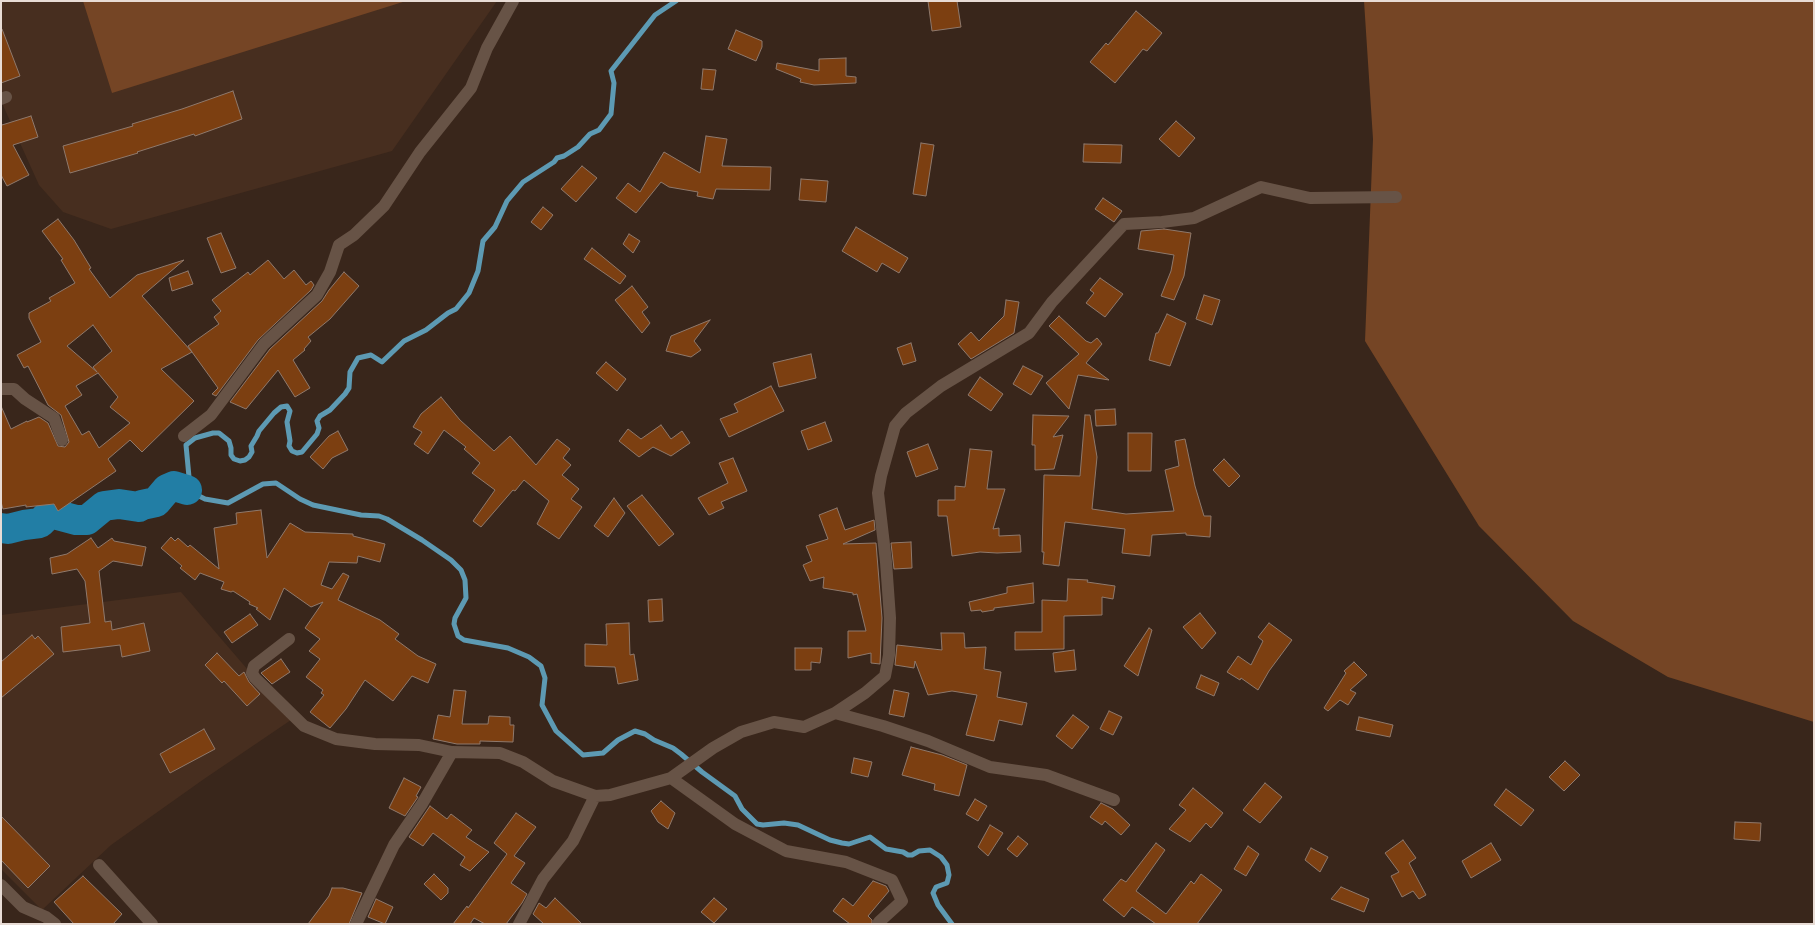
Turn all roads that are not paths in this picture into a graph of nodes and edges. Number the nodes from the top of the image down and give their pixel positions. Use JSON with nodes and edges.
{"nodes":[{"id":1,"x":513,"y":1,"type":"edge"},
{"id":2,"x":1396,"y":197,"type":"dead end"},
{"id":3,"x":1,"y":389,"type":"edge"},
{"id":4,"x":184,"y":436,"type":"dead end"},
{"id":5,"x":62,"y":440,"type":"dead end"},
{"id":6,"x":289,"y":639,"type":"dead end"},
{"id":7,"x":835,"y":713,"type":"junction"},
{"id":8,"x":452,"y":752,"type":"junction"},
{"id":9,"x":675,"y":775,"type":"junction"},
{"id":10,"x":595,"y":796,"type":"junction"},
{"id":11,"x":1114,"y":800,"type":"dead end"},
{"id":12,"x":99,"y":865,"type":"dead end"},
{"id":13,"x":1,"y":885,"type":"edge"},
{"id":14,"x":55,"y":924,"type":"edge"},
{"id":15,"x":152,"y":924,"type":"edge"},
{"id":16,"x":356,"y":924,"type":"edge"},
{"id":17,"x":519,"y":924,"type":"edge"},
{"id":18,"x":879,"y":924,"type":"edge"}],
"edges":[{"from":1,"to":4,"type":"street"},
{"from":2,"to":7,"type":"street"},
{"from":3,"to":5,"type":"street"},
{"from":6,"to":8,"type":"street"},
{"from":7,"to":9,"type":"street"},
{"from":7,"to":11,"type":"street"},
{"from":8,"to":10,"type":"street"},
{"from":8,"to":16,"type":"street"},
{"from":9,"to":10,"type":"street"},
{"from":9,"to":18,"type":"street"},
{"from":10,"to":17,"type":"street"},
{"from":12,"to":15,"type":"street"},
{"from":13,"to":14,"type":"street"}]}
